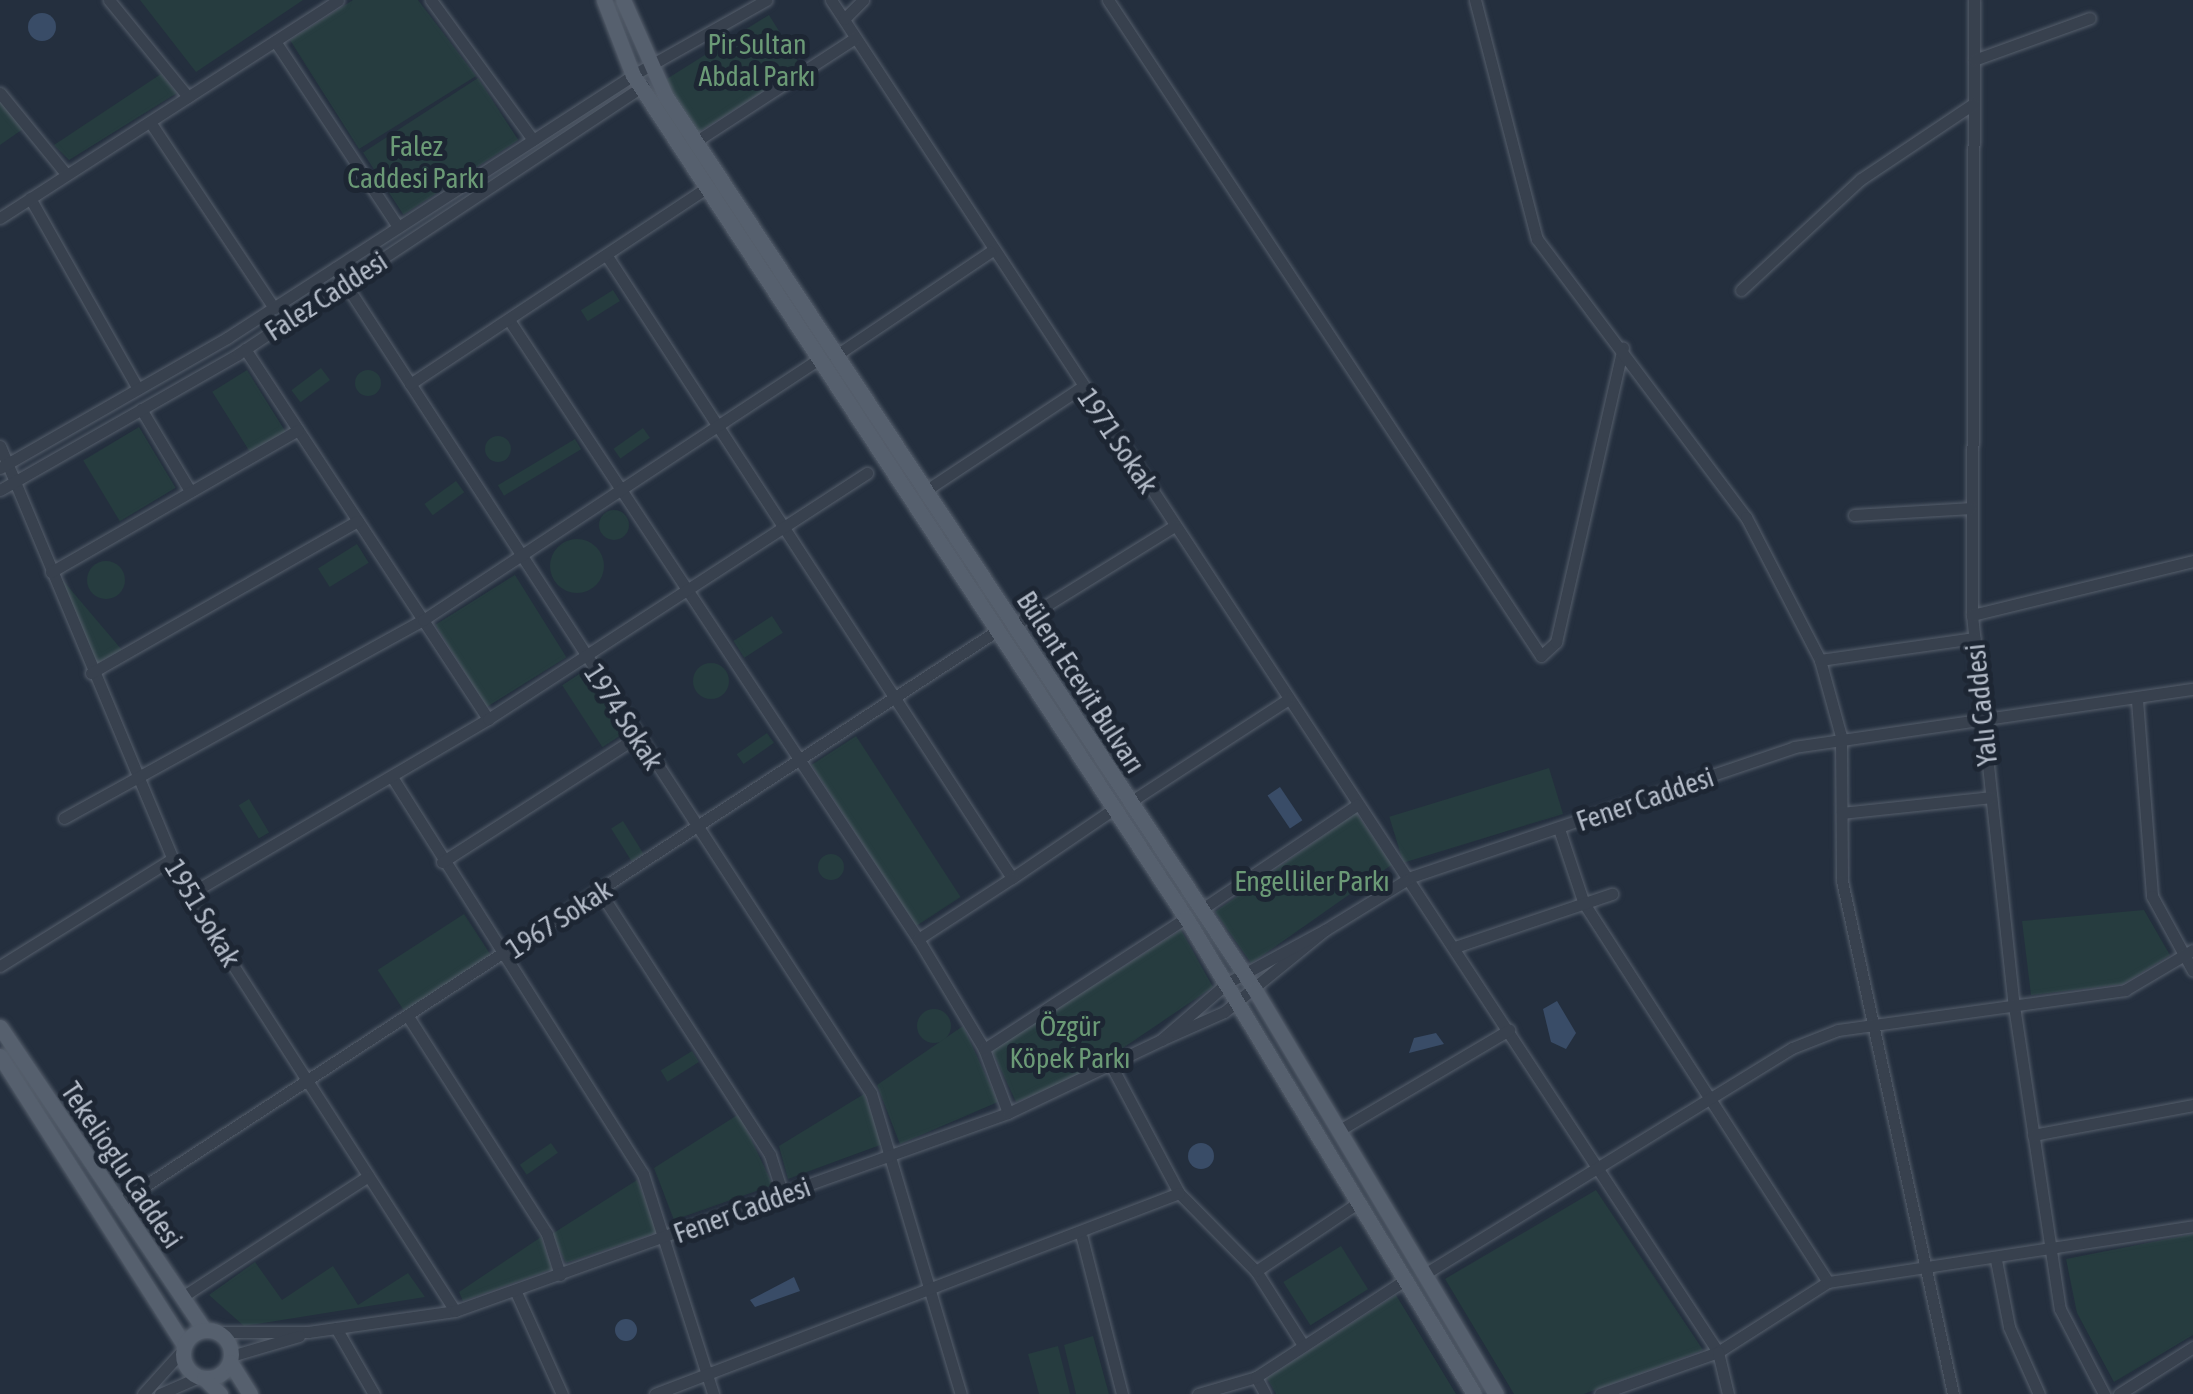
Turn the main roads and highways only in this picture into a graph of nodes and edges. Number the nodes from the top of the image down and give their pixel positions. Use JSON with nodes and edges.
{"nodes":[{"id":1,"x":604,"y":0,"type":"edge"},
{"id":2,"x":623,"y":0,"type":"edge"},
{"id":3,"x":1006,"y":628,"type":"junction"},
{"id":4,"x":1123,"y":805,"type":"junction"},
{"id":5,"x":0,"y":1028,"type":"edge"},
{"id":6,"x":0,"y":1056,"type":"edge"},
{"id":7,"x":211,"y":1331,"type":"junction"},
{"id":8,"x":183,"y":1348,"type":"junction"},
{"id":9,"x":230,"y":1359,"type":"junction"},
{"id":10,"x":201,"y":1378,"type":"junction"},
{"id":11,"x":220,"y":1394,"type":"edge"},
{"id":12,"x":250,"y":1394,"type":"edge"},
{"id":13,"x":1474,"y":1394,"type":"edge"},
{"id":14,"x":1496,"y":1394,"type":"edge"}],
"edges":[{"from":1,"to":3,"type":"main road","name":"Bülent Ecevit Bulvarı"},
{"from":2,"to":3,"type":"main road","name":"Bülent Ecevit Bulvarı"},
{"from":3,"to":4,"type":"main road","name":"Bülent Ecevit Bulvarı"},
{"from":4,"to":13,"type":"main road","name":"Bülent Ecevit Bulvarı"},
{"from":4,"to":14,"type":"main road","name":"Bülent Ecevit Bulvarı"},
{"from":5,"to":7,"type":"main road","name":"Tekelioglu Caddesi"},
{"from":6,"to":8,"type":"main road","name":"Tekelioglu Caddesi"},
{"from":7,"to":8,"type":"main road"},
{"from":7,"to":9,"type":"main road","name":"Tekelioglu Caddesi"},
{"from":8,"to":10,"type":"main road","name":"Tekelioglu Caddesi"},
{"from":9,"to":10,"type":"main road"},
{"from":9,"to":12,"type":"main road","name":"Tekelioglu Caddesi"},
{"from":10,"to":11,"type":"main road","name":"Tekelioglu Caddesi"}]}
